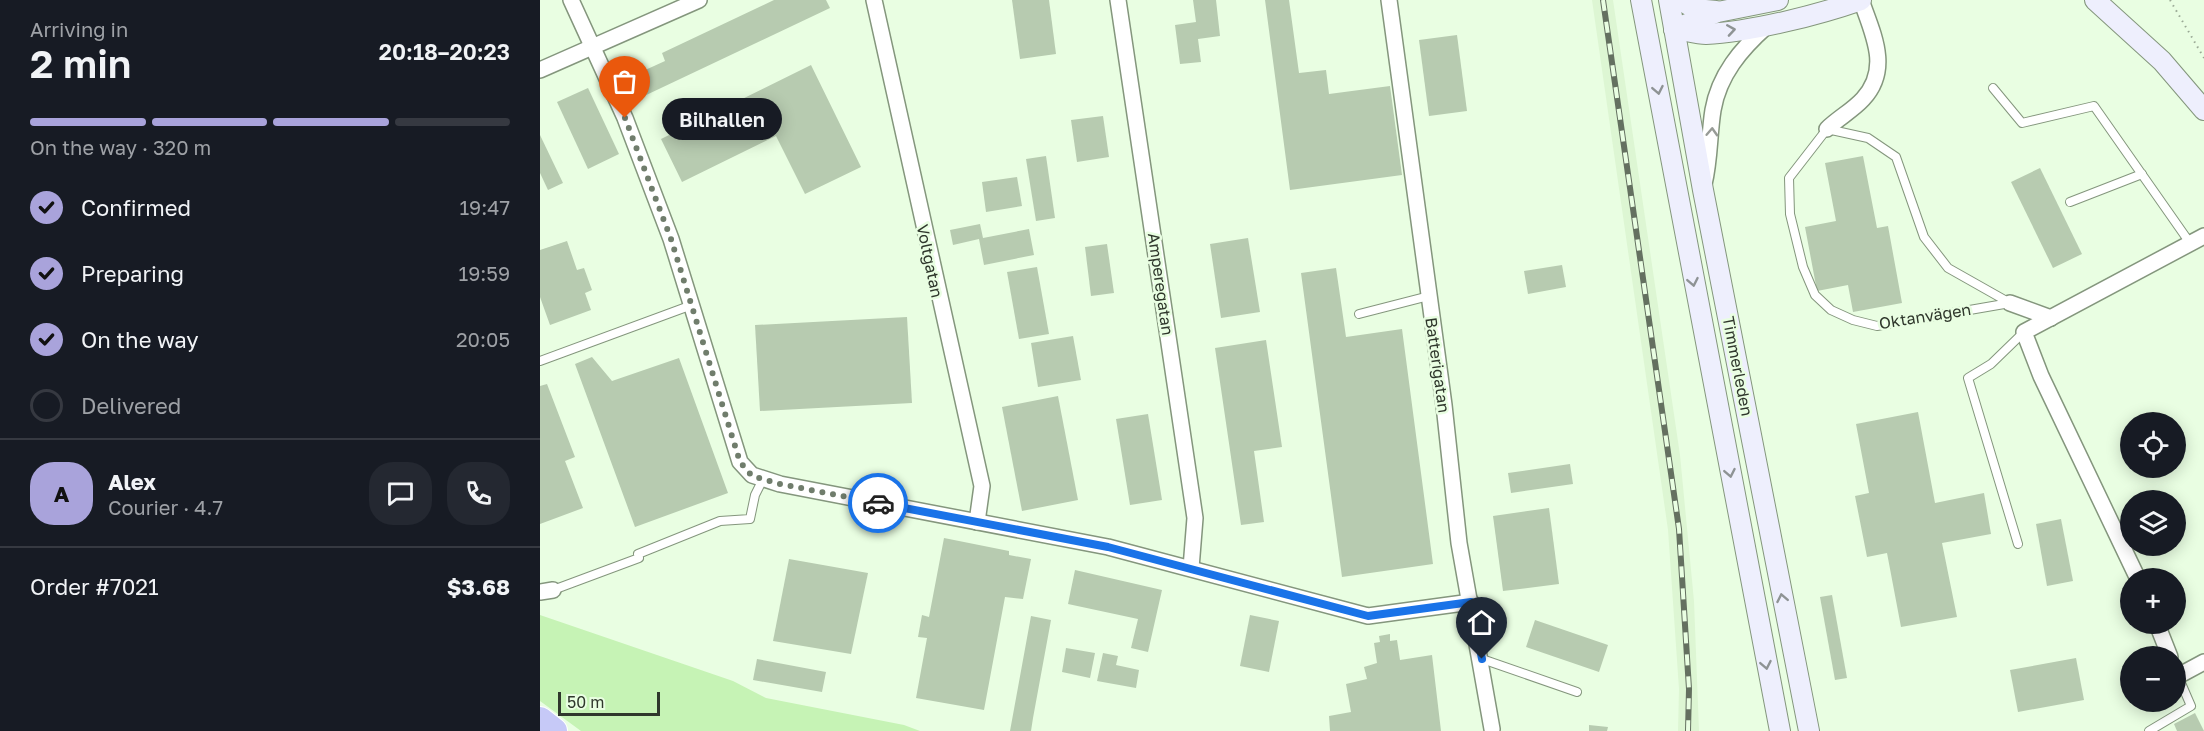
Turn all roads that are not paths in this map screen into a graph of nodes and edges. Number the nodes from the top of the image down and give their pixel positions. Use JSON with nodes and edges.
{"nodes":[{"id":1,"x":571,"y":0,"type":"edge"},
{"id":2,"x":699,"y":0,"type":"edge"},
{"id":3,"x":874,"y":0,"type":"edge"},
{"id":4,"x":1118,"y":0,"type":"edge"},
{"id":5,"x":1389,"y":0,"type":"edge"},
{"id":6,"x":1641,"y":0,"type":"edge"},
{"id":7,"x":1669,"y":0,"type":"edge"},
{"id":8,"x":1681,"y":0,"type":"edge"},
{"id":9,"x":1778,"y":0,"type":"edge"},
{"id":10,"x":1861,"y":0,"type":"edge"},
{"id":11,"x":2095,"y":0,"type":"edge"},
{"id":12,"x":1718,"y":12,"type":"junction"},
{"id":13,"x":1770,"y":24,"type":"junction"},
{"id":14,"x":1674,"y":29,"type":"junction"},
{"id":15,"x":1647,"y":32,"type":"junction"},
{"id":16,"x":593,"y":48,"type":"junction"},
{"id":17,"x":540,"y":70,"type":"edge"},
{"id":18,"x":1993,"y":88,"type":"dead end"},
{"id":19,"x":2204,"y":110,"type":"edge"},
{"id":20,"x":1827,"y":129,"type":"junction"},
{"id":21,"x":2142,"y":174,"type":"junction"},
{"id":22,"x":1703,"y":190,"type":"junction"},
{"id":23,"x":2070,"y":202,"type":"dead end"},
{"id":24,"x":2197,"y":239,"type":"edge"},
{"id":25,"x":1429,"y":296,"type":"junction"},
{"id":26,"x":2010,"y":303,"type":"junction"},
{"id":27,"x":692,"y":305,"type":"junction"},
{"id":28,"x":1359,"y":314,"type":"dead end"},
{"id":29,"x":2051,"y":318,"type":"junction"},
{"id":30,"x":2024,"y":332,"type":"junction"},
{"id":31,"x":540,"y":362,"type":"edge"},
{"id":32,"x":763,"y":479,"type":"junction"},
{"id":33,"x":977,"y":522,"type":"junction"},
{"id":34,"x":2018,"y":544,"type":"dead end"},
{"id":35,"x":1191,"y":568,"type":"junction"},
{"id":36,"x":2133,"y":568,"type":"edge"},
{"id":37,"x":546,"y":591,"type":"edge"},
{"id":38,"x":1471,"y":602,"type":"junction"},
{"id":39,"x":1482,"y":659,"type":"junction"},
{"id":40,"x":2204,"y":662,"type":"edge"},
{"id":41,"x":2186,"y":668,"type":"edge"},
{"id":42,"x":1577,"y":692,"type":"dead end"},
{"id":43,"x":2186,"y":695,"type":"edge"},
{"id":44,"x":2186,"y":709,"type":"edge"},
{"id":45,"x":2181,"y":712,"type":"edge"},
{"id":46,"x":540,"y":720,"type":"edge"},
{"id":47,"x":1492,"y":730,"type":"edge"},
{"id":48,"x":554,"y":731,"type":"edge"},
{"id":49,"x":1780,"y":731,"type":"edge"},
{"id":50,"x":1809,"y":731,"type":"edge"},
{"id":51,"x":2149,"y":731,"type":"edge"}],
"edges":[{"from":1,"to":16,"type":"street"},
{"from":2,"to":16,"type":"street"},
{"from":3,"to":33,"type":"street","name":"Voltgatan"},
{"from":4,"to":35,"type":"street","name":"Amperegatan"},
{"from":5,"to":25,"type":"street","name":"Batterigatan"},
{"from":6,"to":15,"type":"main road","name":"Timmerleden"},
{"from":7,"to":14,"type":"main road","name":"Timmerleden"},
{"from":8,"to":12,"type":"main road"},
{"from":9,"to":12,"type":"main road"},
{"from":10,"to":13,"type":"main road"},
{"from":10,"to":20,"type":"street","name":"Oktanvägen"},
{"from":11,"to":19,"type":"main road"},
{"from":12,"to":14,"type":"main road"},
{"from":14,"to":13,"type":"main road","one_way":true},
{"from":22,"to":13,"type":"street","one_way":true},
{"from":14,"to":15,"type":"main road"},
{"from":14,"to":22,"type":"main road","name":"Timmerleden"},
{"from":15,"to":49,"type":"main road","name":"Timmerleden","one_way":true},
{"from":16,"to":17,"type":"street"},
{"from":16,"to":27,"type":"street"},
{"from":18,"to":21,"type":"lane"},
{"from":20,"to":26,"type":"lane","name":"Oktanvägen"},
{"from":20,"to":26,"type":"lane","name":"Oktanvägen"},
{"from":21,"to":23,"type":"lane"},
{"from":21,"to":24,"type":"lane"},
{"from":50,"to":22,"type":"main road","name":"Timmerleden","one_way":true},
{"from":24,"to":29,"type":"street"},
{"from":25,"to":28,"type":"lane"},
{"from":25,"to":38,"type":"street","name":"Batterigatan"},
{"from":26,"to":29,"type":"street","name":"Oktanvägen"},
{"from":27,"to":31,"type":"lane"},
{"from":27,"to":32,"type":"street"},
{"from":29,"to":30,"type":"street"},
{"from":30,"to":34,"type":"lane"},
{"from":30,"to":36,"type":"street"},
{"from":32,"to":33,"type":"street"},
{"from":32,"to":37,"type":"lane"},
{"from":33,"to":35,"type":"street"},
{"from":35,"to":38,"type":"street"},
{"from":38,"to":39,"type":"street","name":"Batterigatan"},
{"from":39,"to":42,"type":"lane"},
{"from":39,"to":47,"type":"street","name":"Batterigatan"},
{"from":40,"to":41,"type":"street"},
{"from":43,"to":44,"type":"lane"},
{"from":45,"to":51,"type":"lane"},
{"from":46,"to":48,"type":"highway"}]}
